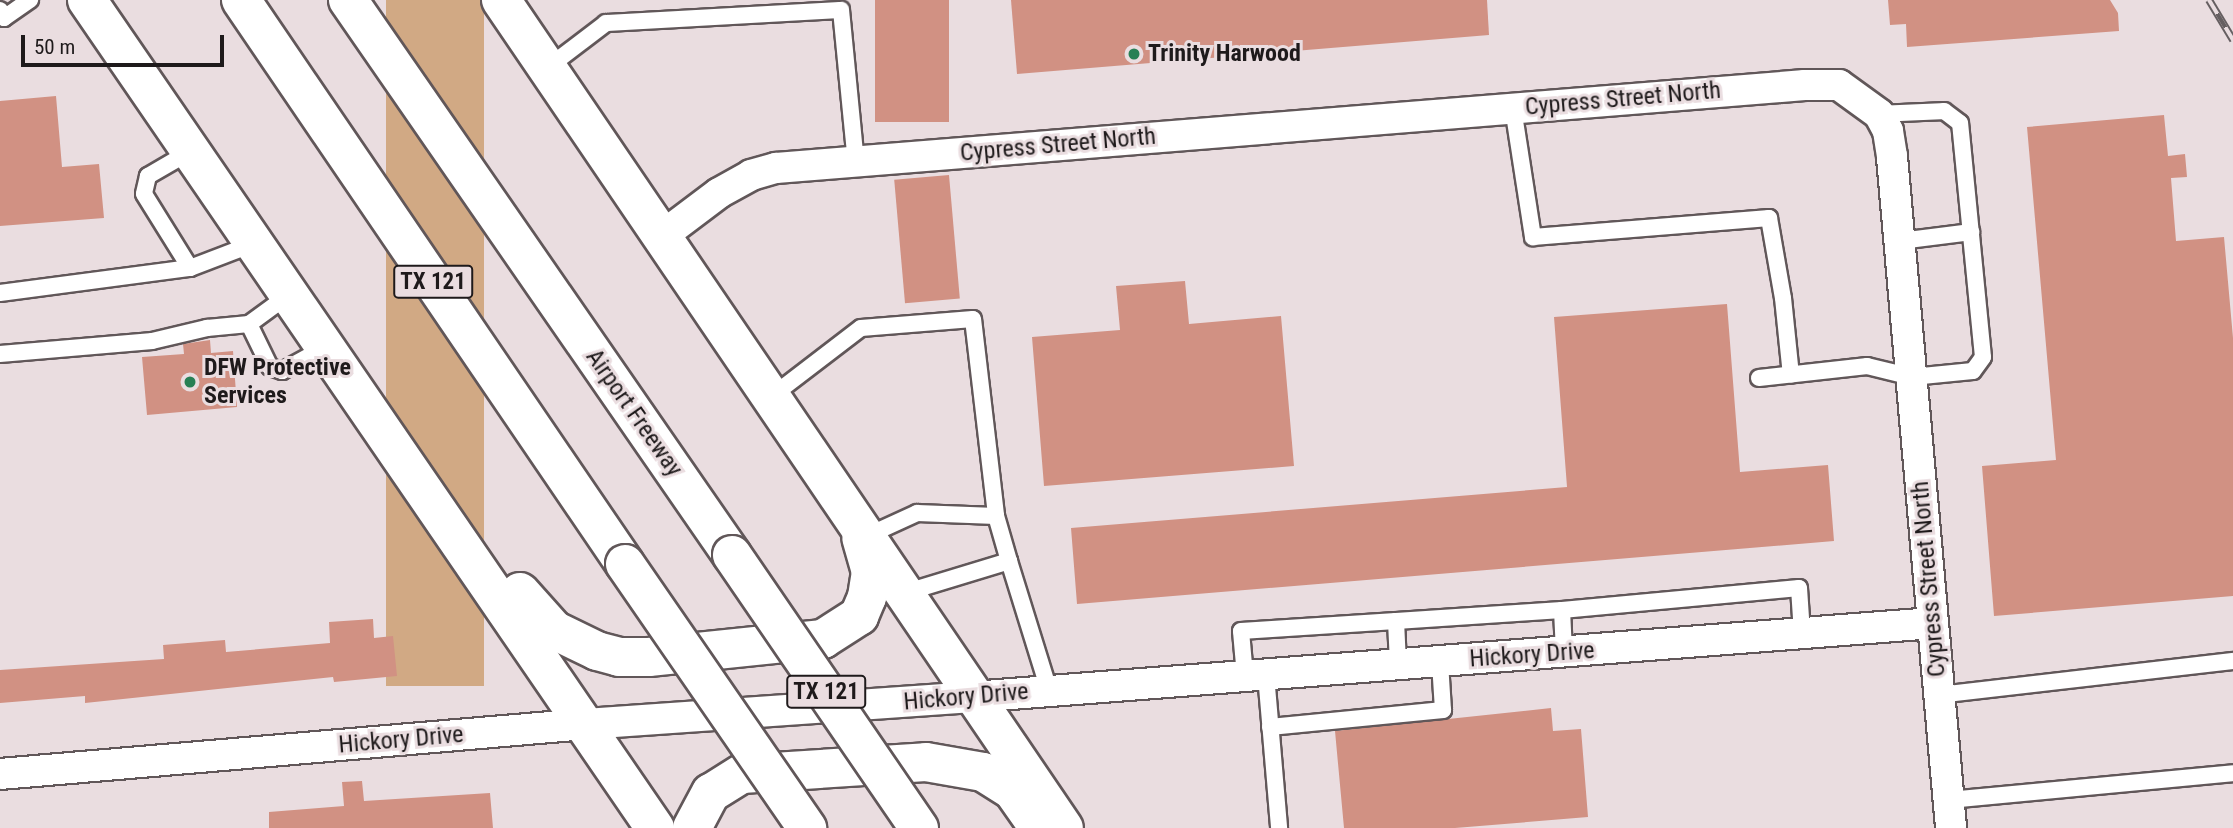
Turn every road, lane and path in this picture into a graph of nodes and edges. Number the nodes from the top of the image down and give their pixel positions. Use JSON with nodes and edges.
{"nodes":[{"id":1,"x":30,"y":0,"type":"edge"},
{"id":2,"x":88,"y":0,"type":"edge"},
{"id":3,"x":241,"y":0,"type":"edge"},
{"id":4,"x":348,"y":0,"type":"edge"},
{"id":5,"x":510,"y":6,"type":"edge"},
{"id":6,"x":0,"y":10,"type":"edge"},
{"id":7,"x":547,"y":68,"type":"junction"},
{"id":8,"x":1513,"y":108,"type":"junction"},
{"id":9,"x":1879,"y":114,"type":"junction"},
{"id":10,"x":191,"y":151,"type":"junction"},
{"id":11,"x":856,"y":162,"type":"junction"},
{"id":12,"x":1971,"y":232,"type":"junction"},
{"id":13,"x":662,"y":236,"type":"junction"},
{"id":14,"x":1900,"y":241,"type":"junction"},
{"id":15,"x":255,"y":243,"type":"junction"},
{"id":16,"x":190,"y":268,"type":"junction"},
{"id":17,"x":0,"y":293,"type":"edge"},
{"id":18,"x":290,"y":294,"type":"junction"},
{"id":19,"x":249,"y":324,"type":"junction"},
{"id":20,"x":326,"y":347,"type":"junction"},
{"id":21,"x":0,"y":354,"type":"edge"},
{"id":22,"x":1791,"y":375,"type":"junction"},
{"id":23,"x":1912,"y":377,"type":"junction"},
{"id":24,"x":1759,"y":378,"type":"dead end"},
{"id":25,"x":772,"y":396,"type":"junction"},
{"id":26,"x":393,"y":444,"type":"junction"},
{"id":27,"x":996,"y":516,"type":"junction"},
{"id":28,"x":861,"y":528,"type":"junction"},
{"id":29,"x":1009,"y":561,"type":"junction"},
{"id":30,"x":904,"y":593,"type":"junction"},
{"id":31,"x":1562,"y":610,"type":"junction"},
{"id":32,"x":1396,"y":621,"type":"junction"},
{"id":33,"x":1933,"y":623,"type":"junction"},
{"id":34,"x":1802,"y":633,"type":"junction"},
{"id":35,"x":1564,"y":652,"type":"junction"},
{"id":36,"x":2233,"y":661,"type":"edge"},
{"id":37,"x":1440,"y":662,"type":"junction"},
{"id":38,"x":1398,"y":664,"type":"junction"},
{"id":39,"x":1255,"y":676,"type":"junction"},
{"id":40,"x":1049,"y":690,"type":"junction"},
{"id":41,"x":1939,"y":695,"type":"junction"},
{"id":42,"x":972,"y":698,"type":"junction"},
{"id":43,"x":586,"y":724,"type":"junction"},
{"id":44,"x":1270,"y":727,"type":"junction"},
{"id":45,"x":2233,"y":773,"type":"edge"},
{"id":46,"x":0,"y":774,"type":"edge"},
{"id":47,"x":1950,"y":814,"type":"edge"},
{"id":48,"x":655,"y":828,"type":"edge"},
{"id":49,"x":692,"y":828,"type":"edge"},
{"id":50,"x":807,"y":828,"type":"edge"},
{"id":51,"x":919,"y":828,"type":"edge"},
{"id":52,"x":1039,"y":828,"type":"edge"},
{"id":53,"x":1063,"y":828,"type":"edge"},
{"id":54,"x":1279,"y":828,"type":"edge"}],
"edges":[{"from":1,"to":6,"type":"lane"},
{"from":2,"to":10,"type":"main road"},
{"from":3,"to":50,"type":"main road","number":"TX 121","bridge":true},
{"from":4,"to":51,"type":"main road","name":"Airport Freeway","number":"TX 121","bridge":true},
{"from":5,"to":7,"type":"main road"},
{"from":7,"to":11,"type":"lane"},
{"from":7,"to":13,"type":"main road"},
{"from":8,"to":9,"type":"street","name":"Cypress Street North"},
{"from":8,"to":11,"type":"street","name":"Cypress Street North"},
{"from":8,"to":22,"type":"lane"},
{"from":9,"to":12,"type":"lane"},
{"from":9,"to":14,"type":"street","name":"Cypress Street North"},
{"from":10,"to":15,"type":"main road"},
{"from":10,"to":16,"type":"lane"},
{"from":11,"to":13,"type":"street","name":"Cypress Street North"},
{"from":12,"to":14,"type":"lane"},
{"from":12,"to":23,"type":"lane"},
{"from":13,"to":25,"type":"main road"},
{"from":14,"to":23,"type":"street","name":"Cypress Street North"},
{"from":15,"to":16,"type":"lane"},
{"from":15,"to":18,"type":"main road"},
{"from":16,"to":17,"type":"lane"},
{"from":18,"to":19,"type":"lane"},
{"from":18,"to":20,"type":"main road"},
{"from":19,"to":20,"type":"lane"},
{"from":19,"to":21,"type":"lane"},
{"from":20,"to":26,"type":"main road"},
{"from":22,"to":23,"type":"lane"},
{"from":22,"to":24,"type":"lane"},
{"from":23,"to":33,"type":"street","name":"Cypress Street North"},
{"from":25,"to":27,"type":"lane"},
{"from":25,"to":28,"type":"main road"},
{"from":26,"to":28,"type":"main road"},
{"from":26,"to":43,"type":"main road"},
{"from":27,"to":28,"type":"lane"},
{"from":27,"to":29,"type":"lane"},
{"from":28,"to":30,"type":"main road"},
{"from":29,"to":30,"type":"lane"},
{"from":29,"to":40,"type":"lane"},
{"from":30,"to":42,"type":"main road"},
{"from":31,"to":32,"type":"lane"},
{"from":31,"to":34,"type":"lane"},
{"from":31,"to":35,"type":"lane"},
{"from":32,"to":38,"type":"lane"},
{"from":32,"to":39,"type":"lane"},
{"from":33,"to":34,"type":"street","name":"Hickory Drive"},
{"from":33,"to":41,"type":"street","name":"Cypress Street North"},
{"from":34,"to":35,"type":"street","name":"Hickory Drive"},
{"from":35,"to":37,"type":"street","name":"Hickory Drive"},
{"from":36,"to":41,"type":"lane"},
{"from":37,"to":38,"type":"street","name":"Hickory Drive"},
{"from":37,"to":44,"type":"lane"},
{"from":38,"to":39,"type":"street","name":"Hickory Drive"},
{"from":39,"to":40,"type":"street","name":"Hickory Drive"},
{"from":39,"to":44,"type":"lane"},
{"from":40,"to":42,"type":"street","name":"Hickory Drive"},
{"from":41,"to":47,"type":"street","name":"Cypress Street North"},
{"from":42,"to":43,"type":"street","name":"Hickory Drive"},
{"from":42,"to":53,"type":"main road"},
{"from":43,"to":46,"type":"street","name":"Hickory Drive"},
{"from":43,"to":48,"type":"main road"},
{"from":44,"to":54,"type":"lane"},
{"from":45,"to":47,"type":"lane"},
{"from":49,"to":52,"type":"main road"}]}
